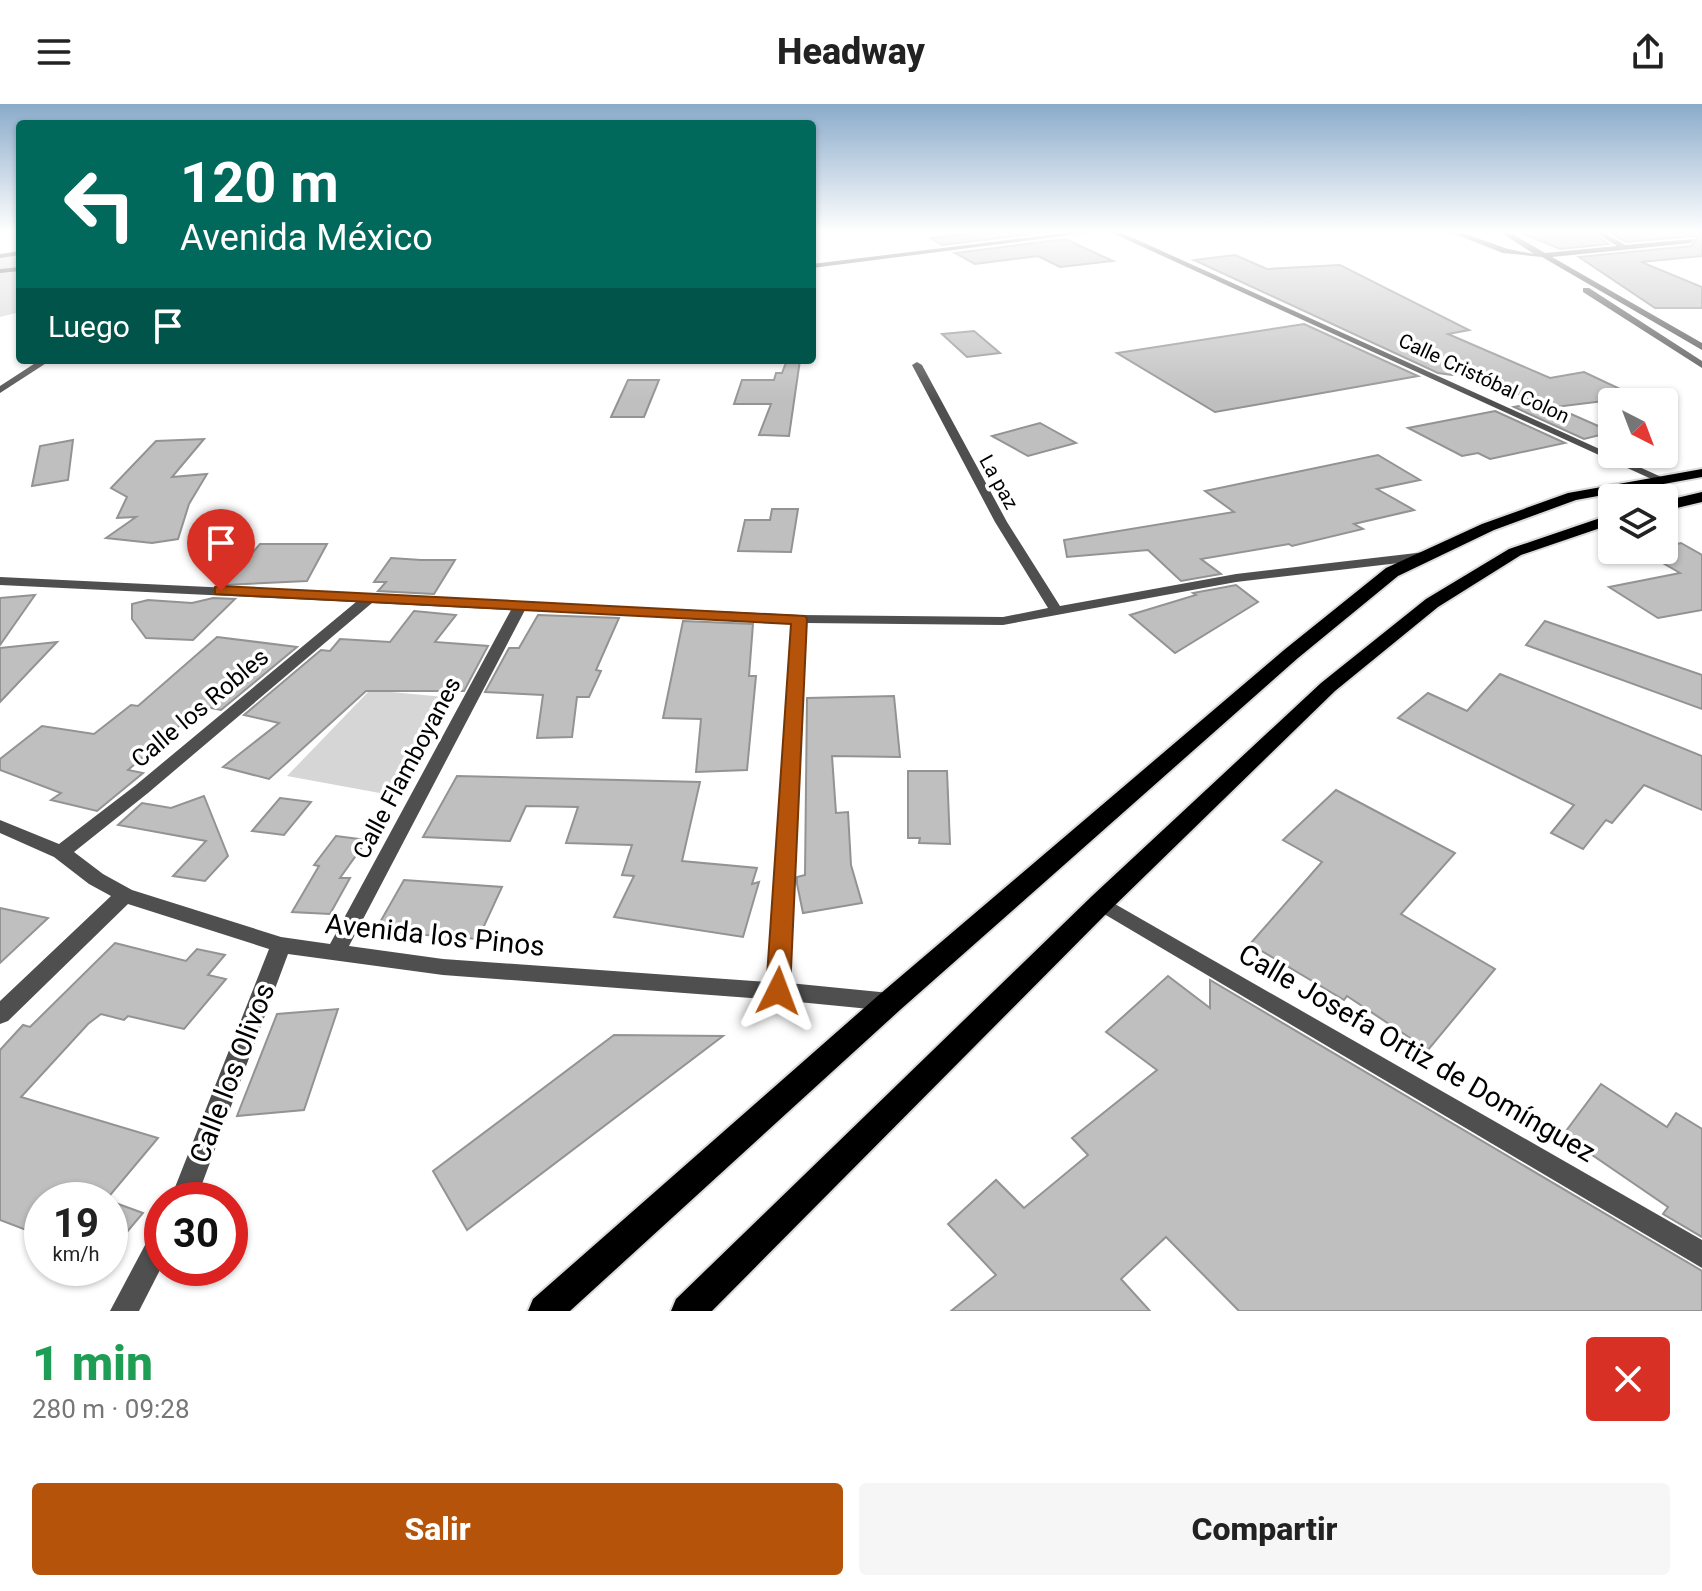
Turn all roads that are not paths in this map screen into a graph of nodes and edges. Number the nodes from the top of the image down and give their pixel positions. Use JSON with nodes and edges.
{"nodes":[{"id":1,"x":1245,"y":288,"type":"edge"},
{"id":2,"x":1586,"y":288,"type":"edge"},
{"id":3,"x":1605,"y":288,"type":"edge"},
{"id":4,"x":1702,"y":347,"type":"edge"},
{"id":5,"x":40,"y":364,"type":"edge"},
{"id":6,"x":917,"y":365,"type":"dead end"},
{"id":7,"x":1702,"y":365,"type":"edge"},
{"id":8,"x":0,"y":390,"type":"edge"},
{"id":9,"x":1702,"y":473,"type":"edge"},
{"id":10,"x":1662,"y":480,"type":"junction"},
{"id":11,"x":1702,"y":497,"type":"edge"},
{"id":12,"x":1678,"y":503,"type":"edge"},
{"id":13,"x":1598,"y":524,"type":"edge"},
{"id":14,"x":1425,"y":556,"type":"junction"},
{"id":15,"x":0,"y":581,"type":"edge"},
{"id":16,"x":369,"y":598,"type":"junction"},
{"id":17,"x":521,"y":605,"type":"junction"},
{"id":18,"x":1057,"y":612,"type":"junction"},
{"id":19,"x":799,"y":619,"type":"junction"},
{"id":20,"x":0,"y":826,"type":"edge"},
{"id":21,"x":61,"y":852,"type":"junction"},
{"id":22,"x":125,"y":895,"type":"junction"},
{"id":23,"x":1101,"y":903,"type":"junction"},
{"id":24,"x":281,"y":945,"type":"junction"},
{"id":25,"x":335,"y":954,"type":"junction"},
{"id":26,"x":778,"y":991,"type":"junction"},
{"id":27,"x":890,"y":1002,"type":"junction"},
{"id":28,"x":0,"y":1015,"type":"edge"},
{"id":29,"x":190,"y":1182,"type":"edge"},
{"id":30,"x":1702,"y":1255,"type":"edge"},
{"id":31,"x":144,"y":1273,"type":"edge"},
{"id":32,"x":124,"y":1311,"type":"edge"},
{"id":33,"x":545,"y":1311,"type":"edge"},
{"id":34,"x":688,"y":1311,"type":"edge"}],
"edges":[{"from":1,"to":10,"type":"street","name":"Calle Cristóbal Colon"},
{"from":2,"to":7,"type":"street"},
{"from":3,"to":4,"type":"street"},
{"from":5,"to":8,"type":"street"},
{"from":6,"to":18,"type":"street","name":"La paz"},
{"from":9,"to":10,"type":"main road"},
{"from":10,"to":14,"type":"main road"},
{"from":11,"to":12,"type":"main road"},
{"from":13,"to":23,"type":"main road"},
{"from":14,"to":18,"type":"street"},
{"from":14,"to":27,"type":"main road"},
{"from":15,"to":16,"type":"street"},
{"from":16,"to":17,"type":"street"},
{"from":16,"to":21,"type":"street","name":"Calle los Robles"},
{"from":17,"to":19,"type":"street"},
{"from":17,"to":25,"type":"street","name":"Calle Flamboyanes"},
{"from":18,"to":19,"type":"street"},
{"from":19,"to":26,"type":"street"},
{"from":20,"to":21,"type":"street","name":"Avenida los Pinos"},
{"from":21,"to":22,"type":"street","name":"Avenida los Pinos"},
{"from":22,"to":24,"type":"street","name":"Avenida los Pinos"},
{"from":22,"to":28,"type":"street"},
{"from":23,"to":30,"type":"street","name":"Calle Josefa Ortiz de Domínguez"},
{"from":23,"to":34,"type":"main road"},
{"from":24,"to":25,"type":"street","name":"Avenida los Pinos"},
{"from":24,"to":29,"type":"street","name":"Calle los Olivos"},
{"from":25,"to":26,"type":"street","name":"Avenida los Pinos"},
{"from":26,"to":27,"type":"street","name":"Avenida los Pinos"},
{"from":27,"to":33,"type":"main road"},
{"from":31,"to":32,"type":"street"}]}
